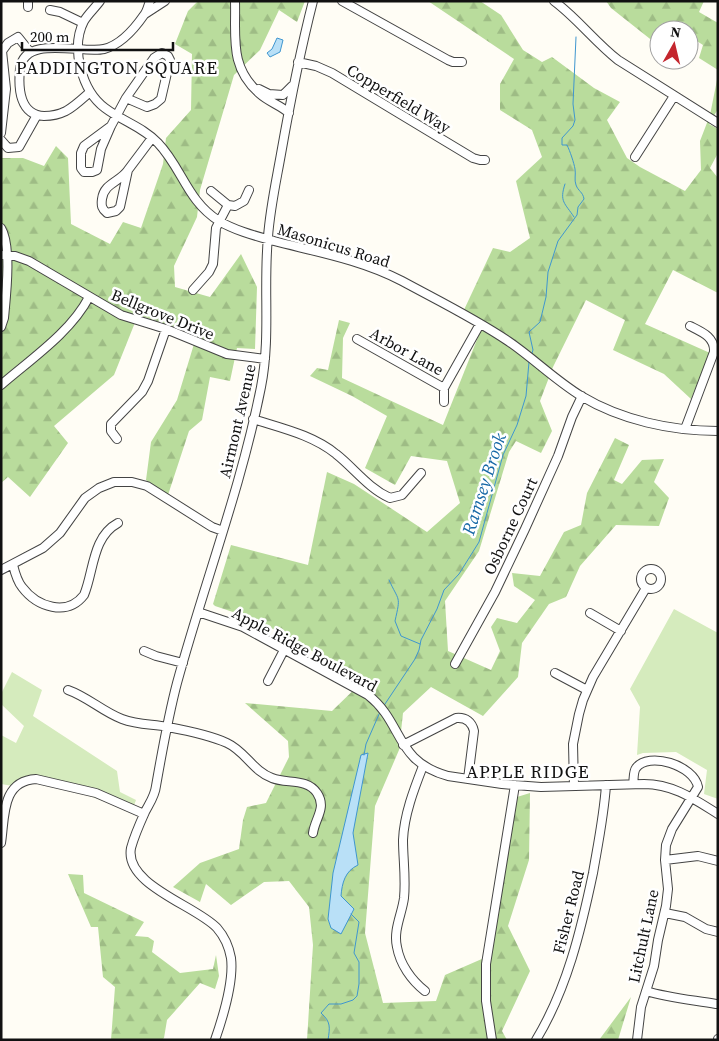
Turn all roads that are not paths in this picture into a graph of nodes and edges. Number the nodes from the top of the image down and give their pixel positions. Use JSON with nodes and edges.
{"nodes":[{"id":1,"x":100,"y":1,"type":"edge"},
{"id":2,"x":150,"y":1,"type":"edge"},
{"id":3,"x":165,"y":1,"type":"edge"},
{"id":4,"x":236,"y":1,"type":"edge"},
{"id":5,"x":313,"y":1,"type":"edge"},
{"id":6,"x":342,"y":1,"type":"edge"},
{"id":7,"x":554,"y":1,"type":"edge"},
{"id":8,"x":50,"y":10,"type":"dead end"},
{"id":9,"x":145,"y":14,"type":"junction"},
{"id":10,"x":83,"y":23,"type":"junction"},
{"id":11,"x":79,"y":49,"type":"junction"},
{"id":12,"x":30,"y":52,"type":"junction"},
{"id":13,"x":298,"y":62,"type":"junction"},
{"id":14,"x":462,"y":62,"type":"dead end"},
{"id":15,"x":294,"y":84,"type":"junction"},
{"id":16,"x":252,"y":86,"type":"junction"},
{"id":17,"x":6,"y":92,"type":"junction"},
{"id":18,"x":20,"y":92,"type":"junction"},
{"id":19,"x":90,"y":92,"type":"junction"},
{"id":20,"x":674,"y":96,"type":"junction"},
{"id":21,"x":126,"y":98,"type":"junction"},
{"id":22,"x":288,"y":113,"type":"junction"},
{"id":23,"x":37,"y":115,"type":"junction"},
{"id":24,"x":117,"y":115,"type":"junction"},
{"id":25,"x":718,"y":123,"type":"edge"},
{"id":26,"x":111,"y":126,"type":"junction"},
{"id":27,"x":1,"y":133,"type":"edge"},
{"id":28,"x":152,"y":138,"type":"junction"},
{"id":29,"x":1,"y":140,"type":"edge"},
{"id":30,"x":635,"y":157,"type":"dead end"},
{"id":31,"x":485,"y":160,"type":"dead end"},
{"id":32,"x":128,"y":170,"type":"junction"},
{"id":33,"x":250,"y":190,"type":"dead end"},
{"id":34,"x":212,"y":191,"type":"dead end"},
{"id":35,"x":228,"y":205,"type":"junction"},
{"id":36,"x":219,"y":221,"type":"junction"},
{"id":37,"x":1,"y":228,"type":"edge"},
{"id":38,"x":267,"y":239,"type":"junction"},
{"id":39,"x":4,"y":255,"type":"edge"},
{"id":40,"x":193,"y":290,"type":"dead end"},
{"id":41,"x":90,"y":297,"type":"junction"},
{"id":42,"x":480,"y":324,"type":"junction"},
{"id":43,"x":690,"y":326,"type":"dead end"},
{"id":44,"x":1,"y":327,"type":"edge"},
{"id":45,"x":166,"y":329,"type":"junction"},
{"id":46,"x":356,"y":340,"type":"dead end"},
{"id":47,"x":265,"y":359,"type":"junction"},
{"id":48,"x":1,"y":385,"type":"edge"},
{"id":49,"x":444,"y":388,"type":"junction"},
{"id":50,"x":582,"y":396,"type":"junction"},
{"id":51,"x":444,"y":402,"type":"dead end"},
{"id":52,"x":253,"y":419,"type":"junction"},
{"id":53,"x":686,"y":429,"type":"junction"},
{"id":54,"x":718,"y":431,"type":"edge"},
{"id":55,"x":117,"y":439,"type":"dead end"},
{"id":56,"x":421,"y":473,"type":"dead end"},
{"id":57,"x":118,"y":523,"type":"dead end"},
{"id":58,"x":223,"y":531,"type":"junction"},
{"id":59,"x":13,"y":565,"type":"junction"},
{"id":60,"x":1,"y":570,"type":"edge"},
{"id":61,"x":646,"y":588,"type":"dead end"},
{"id":62,"x":198,"y":612,"type":"junction"},
{"id":63,"x":590,"y":613,"type":"dead end"},
{"id":64,"x":621,"y":631,"type":"junction"},
{"id":65,"x":284,"y":650,"type":"junction"},
{"id":66,"x":144,"y":651,"type":"dead end"},
{"id":67,"x":183,"y":663,"type":"junction"},
{"id":68,"x":455,"y":664,"type":"dead end"},
{"id":69,"x":555,"y":673,"type":"dead end"},
{"id":70,"x":268,"y":681,"type":"dead end"},
{"id":71,"x":68,"y":690,"type":"dead end"},
{"id":72,"x":587,"y":690,"type":"junction"},
{"id":73,"x":167,"y":727,"type":"junction"},
{"id":74,"x":403,"y":745,"type":"junction"},
{"id":75,"x":423,"y":766,"type":"junction"},
{"id":76,"x":468,"y":779,"type":"junction"},
{"id":77,"x":633,"y":784,"type":"junction"},
{"id":78,"x":515,"y":785,"type":"junction"},
{"id":79,"x":606,"y":785,"type":"junction"},
{"id":80,"x":574,"y":786,"type":"junction"},
{"id":81,"x":692,"y":798,"type":"junction"},
{"id":82,"x":144,"y":814,"type":"junction"},
{"id":83,"x":718,"y":814,"type":"edge"},
{"id":84,"x":313,"y":833,"type":"dead end"},
{"id":85,"x":1,"y":843,"type":"edge"},
{"id":86,"x":665,"y":860,"type":"junction"},
{"id":87,"x":718,"y":860,"type":"edge"},
{"id":88,"x":665,"y":913,"type":"junction"},
{"id":89,"x":718,"y":932,"type":"edge"},
{"id":90,"x":425,"y":991,"type":"dead end"},
{"id":91,"x":646,"y":991,"type":"junction"},
{"id":92,"x":716,"y":1004,"type":"dead end"},
{"id":93,"x":215,"y":1040,"type":"edge"},
{"id":94,"x":492,"y":1040,"type":"edge"},
{"id":95,"x":536,"y":1040,"type":"edge"},
{"id":96,"x":637,"y":1040,"type":"edge"}],
"edges":[{"from":1,"to":10,"type":"street","name":"Masonicus Road"},
{"from":2,"to":9,"type":"street"},
{"from":3,"to":9,"type":"street"},
{"from":4,"to":16,"type":"street"},
{"from":5,"to":13,"type":"street","name":"Airmont Avenue"},
{"from":6,"to":14,"type":"street"},
{"from":7,"to":20,"type":"street"},
{"from":8,"to":10,"type":"street"},
{"from":9,"to":11,"type":"street"},
{"from":10,"to":11,"type":"street","name":"Masonicus Road"},
{"from":11,"to":12,"type":"street"},
{"from":11,"to":19,"type":"street","name":"Masonicus Road"},
{"from":12,"to":17,"type":"street"},
{"from":12,"to":18,"type":"street"},
{"from":13,"to":15,"type":"street","name":"Airmont Avenue"},
{"from":13,"to":31,"type":"street","name":"Copperfield Way"},
{"from":15,"to":16,"type":"street"},
{"from":15,"to":22,"type":"street","name":"Airmont Avenue"},
{"from":16,"to":22,"type":"street"},
{"from":17,"to":18,"type":"street"},
{"from":17,"to":27,"type":"street"},
{"from":18,"to":23,"type":"street"},
{"from":19,"to":23,"type":"street"},
{"from":19,"to":24,"type":"street","name":"Masonicus Road"},
{"from":20,"to":25,"type":"street"},
{"from":20,"to":30,"type":"street"},
{"from":21,"to":21,"type":"street"},
{"from":21,"to":24,"type":"street"},
{"from":22,"to":38,"type":"street","name":"Airmont Avenue"},
{"from":23,"to":29,"type":"street"},
{"from":24,"to":26,"type":"street"},
{"from":24,"to":28,"type":"street","name":"Masonicus Road"},
{"from":26,"to":26,"type":"street"},
{"from":28,"to":32,"type":"street"},
{"from":28,"to":36,"type":"street","name":"Masonicus Road"},
{"from":32,"to":32,"type":"street"},
{"from":33,"to":35,"type":"street"},
{"from":34,"to":35,"type":"street"},
{"from":35,"to":36,"type":"street"},
{"from":36,"to":38,"type":"street","name":"Masonicus Road"},
{"from":36,"to":40,"type":"street"},
{"from":37,"to":39,"type":"street"},
{"from":38,"to":42,"type":"street","name":"Masonicus Road"},
{"from":38,"to":47,"type":"street","name":"Airmont Avenue"},
{"from":39,"to":41,"type":"street","name":"Bellgrove Drive"},
{"from":39,"to":44,"type":"street"},
{"from":41,"to":45,"type":"street","name":"Bellgrove Drive"},
{"from":41,"to":48,"type":"street"},
{"from":42,"to":49,"type":"street"},
{"from":42,"to":50,"type":"street","name":"Masonicus Road"},
{"from":43,"to":53,"type":"street"},
{"from":45,"to":47,"type":"street","name":"Bellgrove Drive"},
{"from":45,"to":55,"type":"street"},
{"from":46,"to":49,"type":"street","name":"Arbor Lane"},
{"from":47,"to":52,"type":"street","name":"Airmont Avenue"},
{"from":49,"to":51,"type":"street"},
{"from":50,"to":53,"type":"street","name":"Masonicus Road"},
{"from":50,"to":68,"type":"street","name":"Osborne Court"},
{"from":52,"to":56,"type":"street"},
{"from":52,"to":58,"type":"street","name":"Airmont Avenue"},
{"from":53,"to":54,"type":"street","name":"Masonicus Road"},
{"from":57,"to":59,"type":"street"},
{"from":58,"to":59,"type":"street"},
{"from":58,"to":62,"type":"street","name":"Airmont Avenue"},
{"from":59,"to":60,"type":"street"},
{"from":61,"to":64,"type":"street"},
{"from":62,"to":65,"type":"street","name":"Apple Ridge Boulevard"},
{"from":62,"to":67,"type":"street","name":"Airmont Avenue"},
{"from":63,"to":64,"type":"street"},
{"from":64,"to":72,"type":"street"},
{"from":65,"to":70,"type":"street"},
{"from":65,"to":74,"type":"street","name":"Apple Ridge Boulevard"},
{"from":66,"to":67,"type":"street"},
{"from":67,"to":73,"type":"street","name":"Airmont Avenue"},
{"from":69,"to":72,"type":"street"},
{"from":71,"to":73,"type":"street"},
{"from":72,"to":80,"type":"street"},
{"from":73,"to":82,"type":"street","name":"Airmont Avenue"},
{"from":73,"to":84,"type":"street"},
{"from":74,"to":75,"type":"street","name":"Apple Ridge Boulevard"},
{"from":74,"to":76,"type":"street"},
{"from":75,"to":76,"type":"street","name":"Apple Ridge Boulevard"},
{"from":75,"to":90,"type":"street"},
{"from":76,"to":78,"type":"street","name":"Apple Ridge Boulevard"},
{"from":77,"to":79,"type":"street","name":"Apple Ridge Boulevard"},
{"from":77,"to":81,"type":"street","name":"Apple Ridge Boulevard"},
{"from":77,"to":81,"type":"street","name":"Litchult Lane"},
{"from":78,"to":80,"type":"street","name":"Apple Ridge Boulevard"},
{"from":78,"to":94,"type":"street"},
{"from":79,"to":80,"type":"street","name":"Apple Ridge Boulevard"},
{"from":79,"to":95,"type":"street","name":"Fisher Road"},
{"from":81,"to":83,"type":"street","name":"Apple Ridge Boulevard"},
{"from":81,"to":86,"type":"street","name":"Litchult Lane"},
{"from":82,"to":85,"type":"street"},
{"from":82,"to":93,"type":"street","name":"Airmont Avenue"},
{"from":86,"to":87,"type":"street"},
{"from":86,"to":88,"type":"street","name":"Litchult Lane"},
{"from":88,"to":89,"type":"street"},
{"from":88,"to":91,"type":"street","name":"Litchult Lane"},
{"from":91,"to":92,"type":"street"},
{"from":91,"to":96,"type":"street","name":"Litchult Lane"}]}
